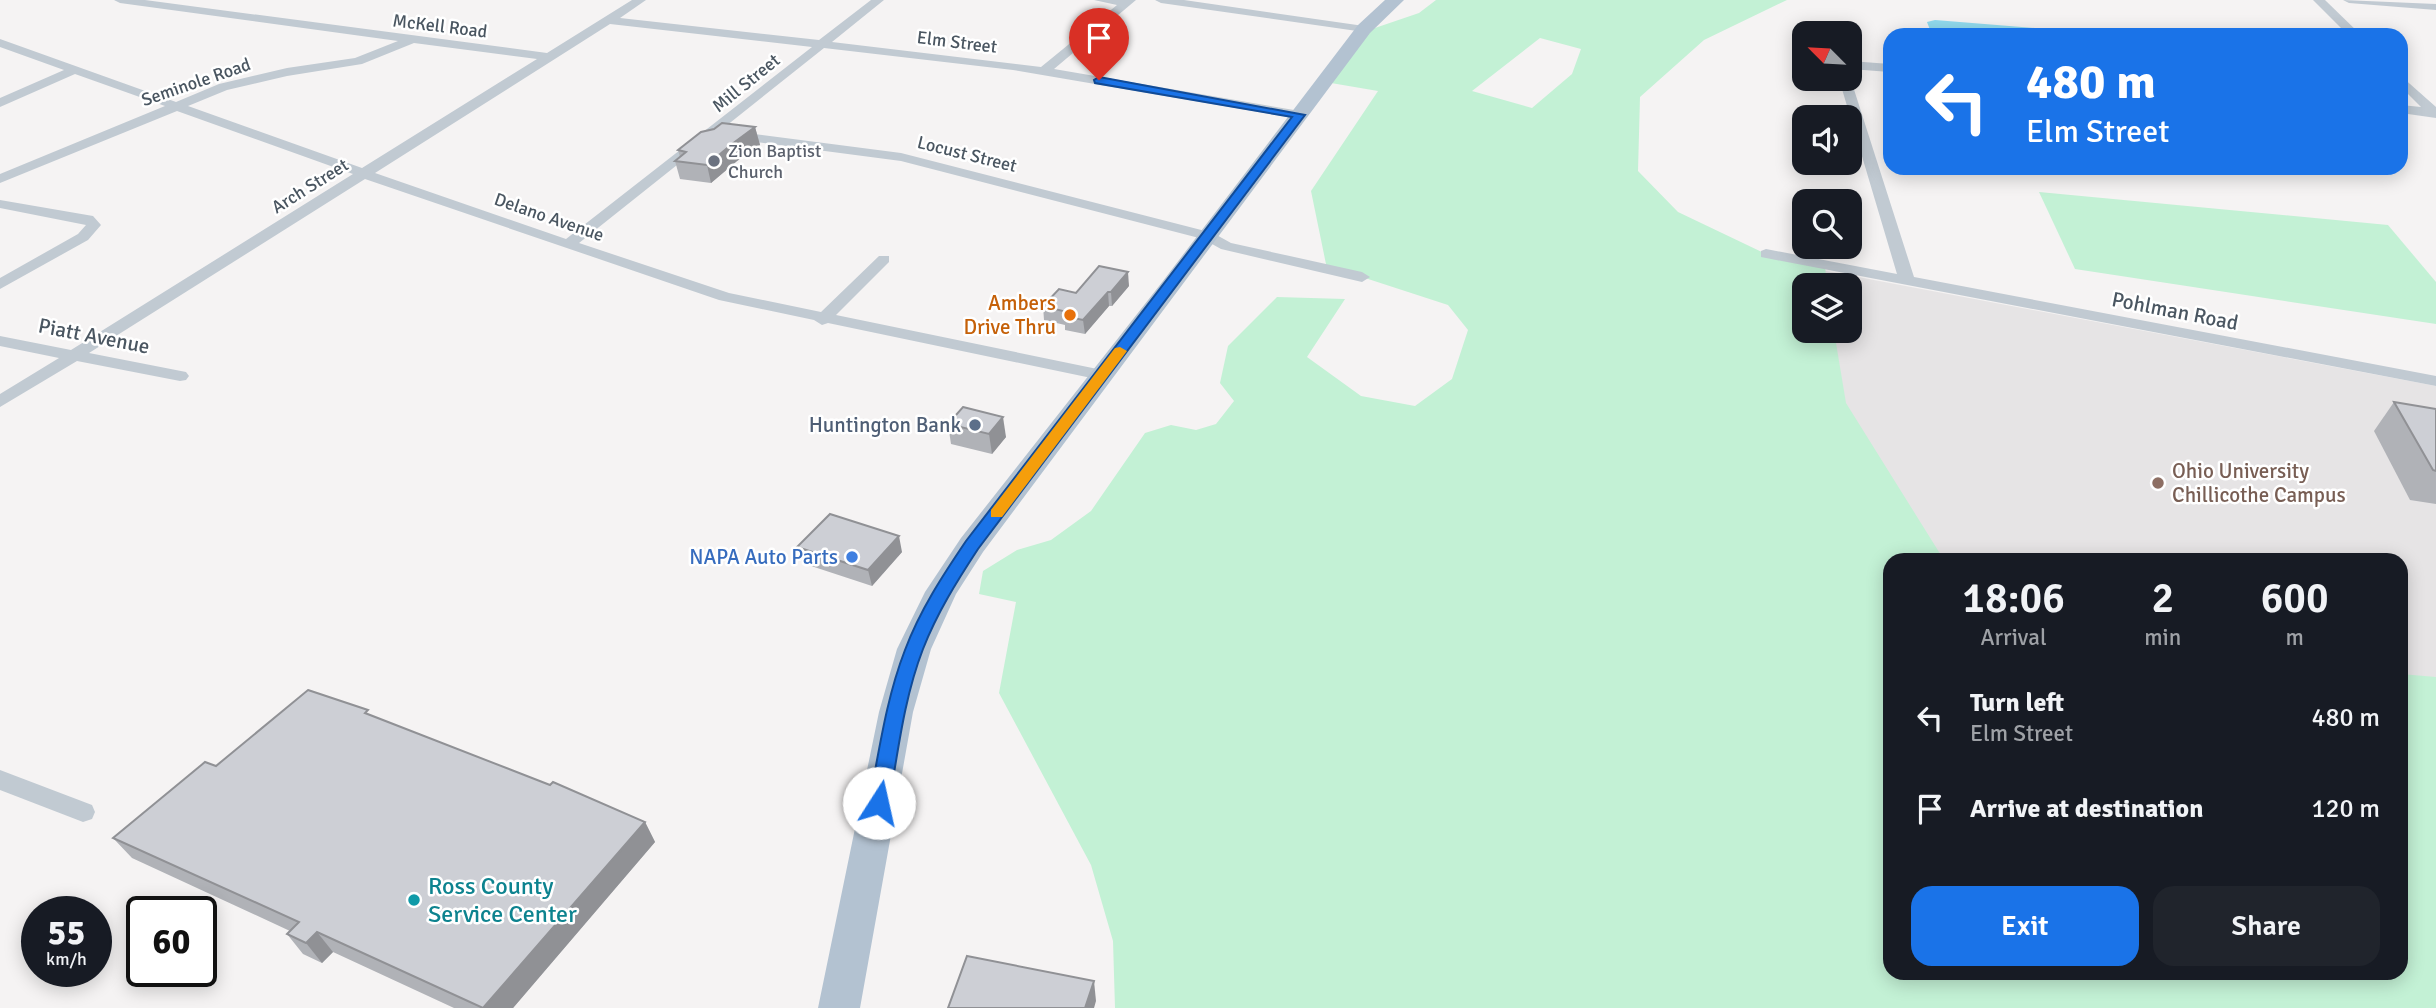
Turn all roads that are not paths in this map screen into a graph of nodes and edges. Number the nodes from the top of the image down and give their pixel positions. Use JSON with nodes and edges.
{"nodes":[{"id":1,"x":120,"y":0,"type":"edge"},
{"id":2,"x":617,"y":0,"type":"edge"},
{"id":3,"x":878,"y":0,"type":"edge"},
{"id":4,"x":1100,"y":0,"type":"edge"},
{"id":5,"x":1161,"y":0,"type":"edge"},
{"id":6,"x":1395,"y":0,"type":"edge"},
{"id":7,"x":2319,"y":0,"type":"edge"},
{"id":8,"x":2349,"y":0,"type":"edge"},
{"id":9,"x":638,"y":1,"type":"edge"},
{"id":10,"x":1128,"y":2,"type":"edge"},
{"id":11,"x":2436,"y":7,"type":"edge"},
{"id":12,"x":608,"y":20,"type":"junction"},
{"id":13,"x":2348,"y":28,"type":"edge"},
{"id":14,"x":1364,"y":29,"type":"junction"},
{"id":15,"x":410,"y":40,"type":"junction"},
{"id":16,"x":822,"y":44,"type":"junction"},
{"id":17,"x":3,"y":46,"type":"edge"},
{"id":18,"x":547,"y":57,"type":"junction"},
{"id":19,"x":1862,"y":66,"type":"edge"},
{"id":20,"x":1883,"y":67,"type":"edge"},
{"id":21,"x":76,"y":69,"type":"junction"},
{"id":22,"x":1044,"y":71,"type":"junction"},
{"id":23,"x":2408,"y":87,"type":"edge"},
{"id":24,"x":1849,"y":91,"type":"edge"},
{"id":25,"x":0,"y":103,"type":"edge"},
{"id":26,"x":178,"y":104,"type":"junction"},
{"id":27,"x":2408,"y":110,"type":"edge"},
{"id":28,"x":2435,"y":113,"type":"edge"},
{"id":29,"x":1300,"y":115,"type":"junction"},
{"id":30,"x":713,"y":132,"type":"junction"},
{"id":31,"x":367,"y":173,"type":"junction"},
{"id":32,"x":0,"y":179,"type":"edge"},
{"id":33,"x":0,"y":204,"type":"edge"},
{"id":34,"x":1208,"y":236,"type":"junction"},
{"id":35,"x":569,"y":244,"type":"junction"},
{"id":36,"x":1766,"y":254,"type":"dead end"},
{"id":37,"x":884,"y":258,"type":"dead end"},
{"id":38,"x":1362,"y":277,"type":"dead end"},
{"id":39,"x":1907,"y":281,"type":"junction"},
{"id":40,"x":0,"y":284,"type":"edge"},
{"id":41,"x":822,"y":320,"type":"junction"},
{"id":42,"x":0,"y":341,"type":"edge"},
{"id":43,"x":74,"y":356,"type":"junction"},
{"id":44,"x":1101,"y":375,"type":"junction"},
{"id":45,"x":180,"y":376,"type":"dead end"},
{"id":46,"x":2436,"y":381,"type":"edge"},
{"id":47,"x":0,"y":402,"type":"edge"},
{"id":48,"x":0,"y":780,"type":"edge"},
{"id":49,"x":83,"y":812,"type":"dead end"},
{"id":50,"x":839,"y":1008,"type":"edge"}],
"edges":[{"from":1,"to":15,"type":"street","name":"McKell Road"},
{"from":2,"to":9,"type":"street"},
{"from":3,"to":16,"type":"street","name":"Mill Street"},
{"from":4,"to":10,"type":"street"},
{"from":5,"to":14,"type":"street"},
{"from":6,"to":14,"type":"main road"},
{"from":7,"to":13,"type":"street"},
{"from":8,"to":11,"type":"street"},
{"from":9,"to":12,"type":"street","name":"Arch Street"},
{"from":10,"to":22,"type":"street"},
{"from":12,"to":16,"type":"street","name":"Elm Street"},
{"from":12,"to":18,"type":"street","name":"Arch Street"},
{"from":14,"to":29,"type":"main road"},
{"from":15,"to":18,"type":"street","name":"McKell Road"},
{"from":15,"to":26,"type":"street","name":"Seminole Road"},
{"from":16,"to":22,"type":"street","name":"Elm Street"},
{"from":16,"to":30,"type":"street","name":"Mill Street"},
{"from":17,"to":21,"type":"street","name":"Delano Avenue"},
{"from":18,"to":31,"type":"street","name":"Arch Street"},
{"from":19,"to":20,"type":"street"},
{"from":21,"to":25,"type":"street"},
{"from":21,"to":26,"type":"street","name":"Delano Avenue"},
{"from":22,"to":29,"type":"street","name":"Elm Street"},
{"from":23,"to":28,"type":"street"},
{"from":24,"to":39,"type":"street"},
{"from":26,"to":31,"type":"street","name":"Delano Avenue"},
{"from":26,"to":32,"type":"street","name":"Seminole Road"},
{"from":27,"to":28,"type":"street"},
{"from":29,"to":34,"type":"main road"},
{"from":30,"to":34,"type":"street","name":"Locust Street"},
{"from":30,"to":35,"type":"street","name":"Mill Street"},
{"from":31,"to":35,"type":"street","name":"Delano Avenue"},
{"from":31,"to":43,"type":"street","name":"Arch Street"},
{"from":33,"to":40,"type":"street"},
{"from":34,"to":38,"type":"street","name":"Locust Street"},
{"from":34,"to":44,"type":"main road"},
{"from":35,"to":41,"type":"street","name":"Delano Avenue"},
{"from":36,"to":39,"type":"street"},
{"from":37,"to":41,"type":"street"},
{"from":39,"to":46,"type":"street","name":"Pohlman Road"},
{"from":41,"to":44,"type":"street","name":"Delano Avenue"},
{"from":42,"to":43,"type":"street","name":"Piatt Avenue"},
{"from":43,"to":45,"type":"street","name":"Piatt Avenue"},
{"from":43,"to":47,"type":"street","name":"Arch Street"},
{"from":44,"to":50,"type":"main road"},
{"from":48,"to":49,"type":"street"}]}
